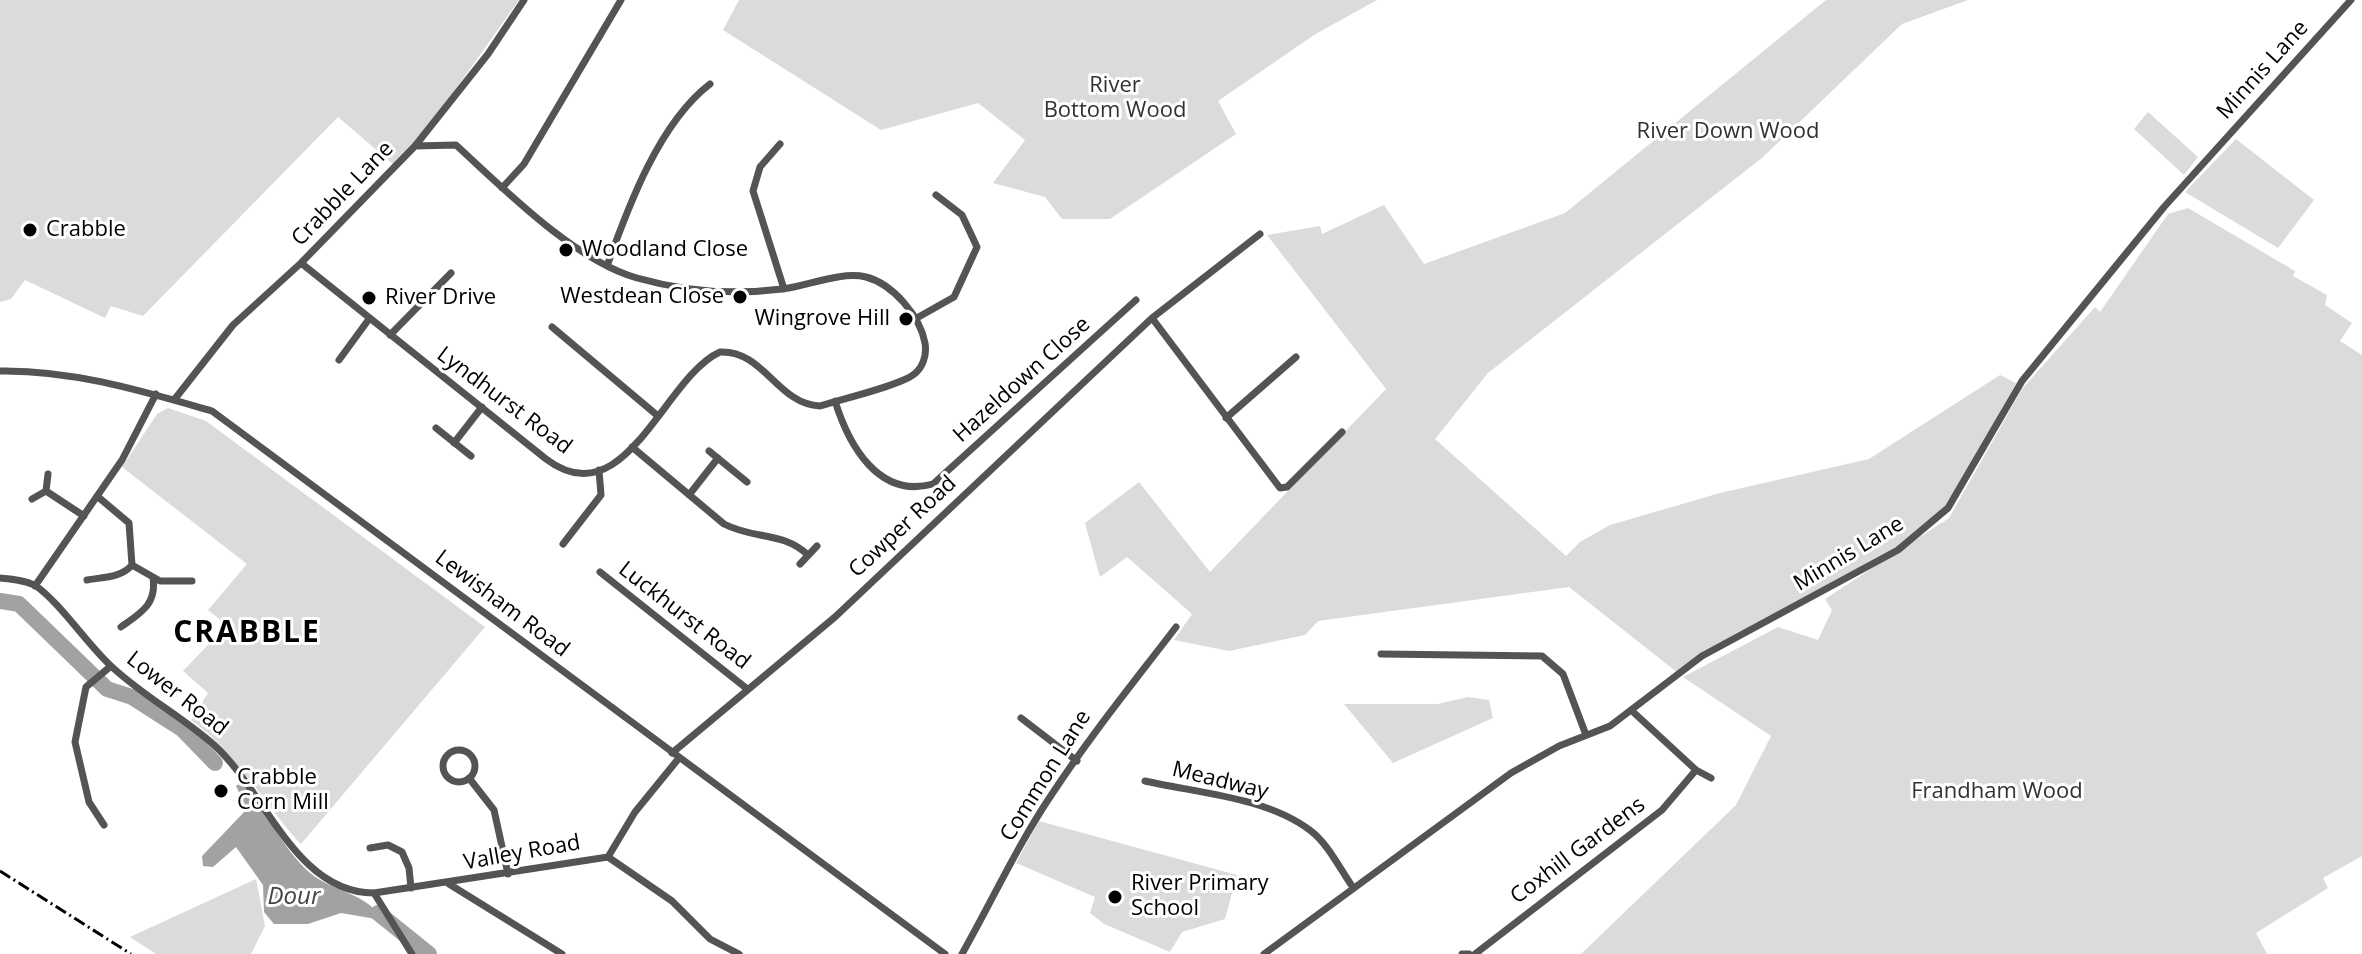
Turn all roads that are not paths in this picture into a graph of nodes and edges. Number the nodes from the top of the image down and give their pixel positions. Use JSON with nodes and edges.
{"nodes":[{"id":1,"x":524,"y":0,"type":"edge"},
{"id":2,"x":621,"y":0,"type":"edge"},
{"id":3,"x":2351,"y":0,"type":"edge"},
{"id":4,"x":710,"y":84,"type":"dead end"},
{"id":5,"x":780,"y":144,"type":"dead end"},
{"id":6,"x":415,"y":146,"type":"junction"},
{"id":7,"x":502,"y":188,"type":"junction"},
{"id":8,"x":936,"y":195,"type":"dead end"},
{"id":9,"x":1260,"y":234,"type":"dead end"},
{"id":10,"x":301,"y":263,"type":"junction"},
{"id":11,"x":607,"y":266,"type":"junction"},
{"id":12,"x":451,"y":273,"type":"dead end"},
{"id":13,"x":784,"y":289,"type":"junction"},
{"id":14,"x":1136,"y":300,"type":"dead end"},
{"id":15,"x":1152,"y":318,"type":"junction"},
{"id":16,"x":369,"y":319,"type":"junction"},
{"id":17,"x":915,"y":319,"type":"junction"},
{"id":18,"x":552,"y":327,"type":"dead end"},
{"id":19,"x":390,"y":335,"type":"junction"},
{"id":20,"x":1296,"y":357,"type":"dead end"},
{"id":21,"x":339,"y":360,"type":"dead end"},
{"id":22,"x":0,"y":371,"type":"edge"},
{"id":23,"x":156,"y":394,"type":"junction"},
{"id":24,"x":174,"y":400,"type":"junction"},
{"id":25,"x":835,"y":401,"type":"junction"},
{"id":26,"x":482,"y":407,"type":"junction"},
{"id":27,"x":658,"y":416,"type":"junction"},
{"id":28,"x":1226,"y":418,"type":"junction"},
{"id":29,"x":436,"y":428,"type":"dead end"},
{"id":30,"x":1342,"y":432,"type":"dead end"},
{"id":31,"x":454,"y":443,"type":"junction"},
{"id":32,"x":632,"y":447,"type":"junction"},
{"id":33,"x":709,"y":451,"type":"dead end"},
{"id":34,"x":471,"y":456,"type":"dead end"},
{"id":35,"x":718,"y":458,"type":"junction"},
{"id":36,"x":599,"y":470,"type":"junction"},
{"id":37,"x":48,"y":474,"type":"dead end"},
{"id":38,"x":747,"y":482,"type":"dead end"},
{"id":39,"x":46,"y":491,"type":"junction"},
{"id":40,"x":689,"y":495,"type":"junction"},
{"id":41,"x":97,"y":496,"type":"junction"},
{"id":42,"x":32,"y":499,"type":"dead end"},
{"id":43,"x":84,"y":516,"type":"junction"},
{"id":44,"x":563,"y":544,"type":"dead end"},
{"id":45,"x":817,"y":546,"type":"dead end"},
{"id":46,"x":808,"y":555,"type":"junction"},
{"id":47,"x":800,"y":564,"type":"dead end"},
{"id":48,"x":132,"y":565,"type":"junction"},
{"id":49,"x":600,"y":572,"type":"dead end"},
{"id":50,"x":0,"y":578,"type":"edge"},
{"id":51,"x":153,"y":578,"type":"junction"},
{"id":52,"x":87,"y":580,"type":"dead end"},
{"id":53,"x":192,"y":581,"type":"dead end"},
{"id":54,"x":35,"y":586,"type":"junction"},
{"id":55,"x":121,"y":627,"type":"dead end"},
{"id":56,"x":1176,"y":627,"type":"dead end"},
{"id":57,"x":1381,"y":654,"type":"dead end"},
{"id":58,"x":111,"y":666,"type":"junction"},
{"id":59,"x":746,"y":688,"type":"junction"},
{"id":60,"x":1631,"y":710,"type":"junction"},
{"id":61,"x":1021,"y":718,"type":"dead end"},
{"id":62,"x":1586,"y":735,"type":"junction"},
{"id":63,"x":675,"y":756,"type":"junction"},
{"id":64,"x":1077,"y":761,"type":"junction"},
{"id":65,"x":1696,"y":770,"type":"junction"},
{"id":66,"x":469,"y":778,"type":"junction"},
{"id":67,"x":1711,"y":778,"type":"dead end"},
{"id":68,"x":1145,"y":781,"type":"dead end"},
{"id":69,"x":104,"y":825,"type":"dead end"},
{"id":70,"x":370,"y":848,"type":"dead end"},
{"id":71,"x":608,"y":857,"type":"junction"},
{"id":72,"x":508,"y":874,"type":"junction"},
{"id":73,"x":449,"y":884,"type":"junction"},
{"id":74,"x":1352,"y":886,"type":"junction"},
{"id":75,"x":411,"y":888,"type":"junction"},
{"id":76,"x":374,"y":893,"type":"junction"},
{"id":77,"x":412,"y":954,"type":"edge"},
{"id":78,"x":562,"y":954,"type":"edge"},
{"id":79,"x":739,"y":954,"type":"edge"},
{"id":80,"x":945,"y":954,"type":"edge"},
{"id":81,"x":962,"y":954,"type":"edge"},
{"id":82,"x":1264,"y":954,"type":"edge"},
{"id":83,"x":1462,"y":954,"type":"edge"},
{"id":84,"x":1472,"y":954,"type":"edge"}],
"edges":[{"from":1,"to":6,"type":"street","name":"Crabble Lane"},
{"from":2,"to":7,"type":"street"},
{"from":3,"to":60,"type":"street","name":"Minnis Lane"},
{"from":4,"to":11,"type":"street"},
{"from":5,"to":13,"type":"street"},
{"from":6,"to":7,"type":"street"},
{"from":6,"to":10,"type":"street","name":"Crabble Lane"},
{"from":7,"to":11,"type":"street"},
{"from":8,"to":17,"type":"street"},
{"from":9,"to":15,"type":"street","name":"Cowper Road"},
{"from":10,"to":16,"type":"street","name":"Lyndhurst Road"},
{"from":10,"to":24,"type":"street","name":"Crabble Lane"},
{"from":11,"to":13,"type":"street"},
{"from":12,"to":19,"type":"street"},
{"from":13,"to":17,"type":"street"},
{"from":14,"to":25,"type":"street","name":"Hazeldown Close"},
{"from":15,"to":28,"type":"street"},
{"from":15,"to":59,"type":"street","name":"Cowper Road"},
{"from":16,"to":19,"type":"street","name":"Lyndhurst Road"},
{"from":16,"to":21,"type":"street"},
{"from":17,"to":25,"type":"street"},
{"from":18,"to":27,"type":"street"},
{"from":19,"to":26,"type":"street","name":"Lyndhurst Road"},
{"from":20,"to":28,"type":"street"},
{"from":22,"to":23,"type":"street","name":"Lewisham Road"},
{"from":23,"to":24,"type":"street","name":"Lewisham Road"},
{"from":23,"to":41,"type":"street"},
{"from":24,"to":63,"type":"street","name":"Lewisham Road"},
{"from":25,"to":27,"type":"street"},
{"from":26,"to":31,"type":"street"},
{"from":26,"to":36,"type":"street","name":"Lyndhurst Road"},
{"from":27,"to":32,"type":"street"},
{"from":28,"to":30,"type":"street"},
{"from":29,"to":31,"type":"street"},
{"from":31,"to":34,"type":"street"},
{"from":32,"to":36,"type":"street"},
{"from":32,"to":40,"type":"street"},
{"from":33,"to":35,"type":"street"},
{"from":35,"to":38,"type":"street"},
{"from":35,"to":40,"type":"street"},
{"from":36,"to":44,"type":"street"},
{"from":37,"to":39,"type":"street"},
{"from":39,"to":42,"type":"street"},
{"from":39,"to":43,"type":"street"},
{"from":40,"to":46,"type":"street"},
{"from":41,"to":43,"type":"street"},
{"from":41,"to":48,"type":"street"},
{"from":43,"to":54,"type":"street"},
{"from":45,"to":46,"type":"street"},
{"from":46,"to":47,"type":"street"},
{"from":48,"to":51,"type":"street"},
{"from":48,"to":52,"type":"street"},
{"from":49,"to":59,"type":"street","name":"Luckhurst Road"},
{"from":50,"to":54,"type":"street"},
{"from":51,"to":53,"type":"street"},
{"from":51,"to":55,"type":"street"},
{"from":54,"to":58,"type":"street","name":"Lower Road"},
{"from":56,"to":64,"type":"street","name":"Common Lane"},
{"from":57,"to":62,"type":"street"},
{"from":58,"to":69,"type":"street"},
{"from":58,"to":76,"type":"street","name":"Lower Road"},
{"from":59,"to":63,"type":"street","name":"Cowper Road"},
{"from":60,"to":62,"type":"street","name":"Minnis Lane"},
{"from":60,"to":65,"type":"street"},
{"from":61,"to":64,"type":"street"},
{"from":62,"to":74,"type":"street","name":"Minnis Lane"},
{"from":63,"to":71,"type":"street","name":"Cowper Road"},
{"from":63,"to":80,"type":"street","name":"Lewisham Road"},
{"from":64,"to":81,"type":"street","name":"Common Lane"},
{"from":65,"to":67,"type":"street"},
{"from":65,"to":84,"type":"street","name":"Coxhill Gardens"},
{"from":66,"to":66,"type":"street"},
{"from":66,"to":72,"type":"street"},
{"from":68,"to":74,"type":"street","name":"Meadway"},
{"from":70,"to":75,"type":"street"},
{"from":71,"to":72,"type":"street","name":"Valley Road"},
{"from":71,"to":79,"type":"street","name":"Valley Road"},
{"from":72,"to":73,"type":"street","name":"Valley Road"},
{"from":73,"to":75,"type":"street","name":"Valley Road"},
{"from":73,"to":78,"type":"street"},
{"from":74,"to":82,"type":"street","name":"Minnis Lane"},
{"from":75,"to":76,"type":"street","name":"Valley Road"},
{"from":76,"to":77,"type":"street"},
{"from":83,"to":84,"type":"street","name":"Coxhill Gardens"}]}
